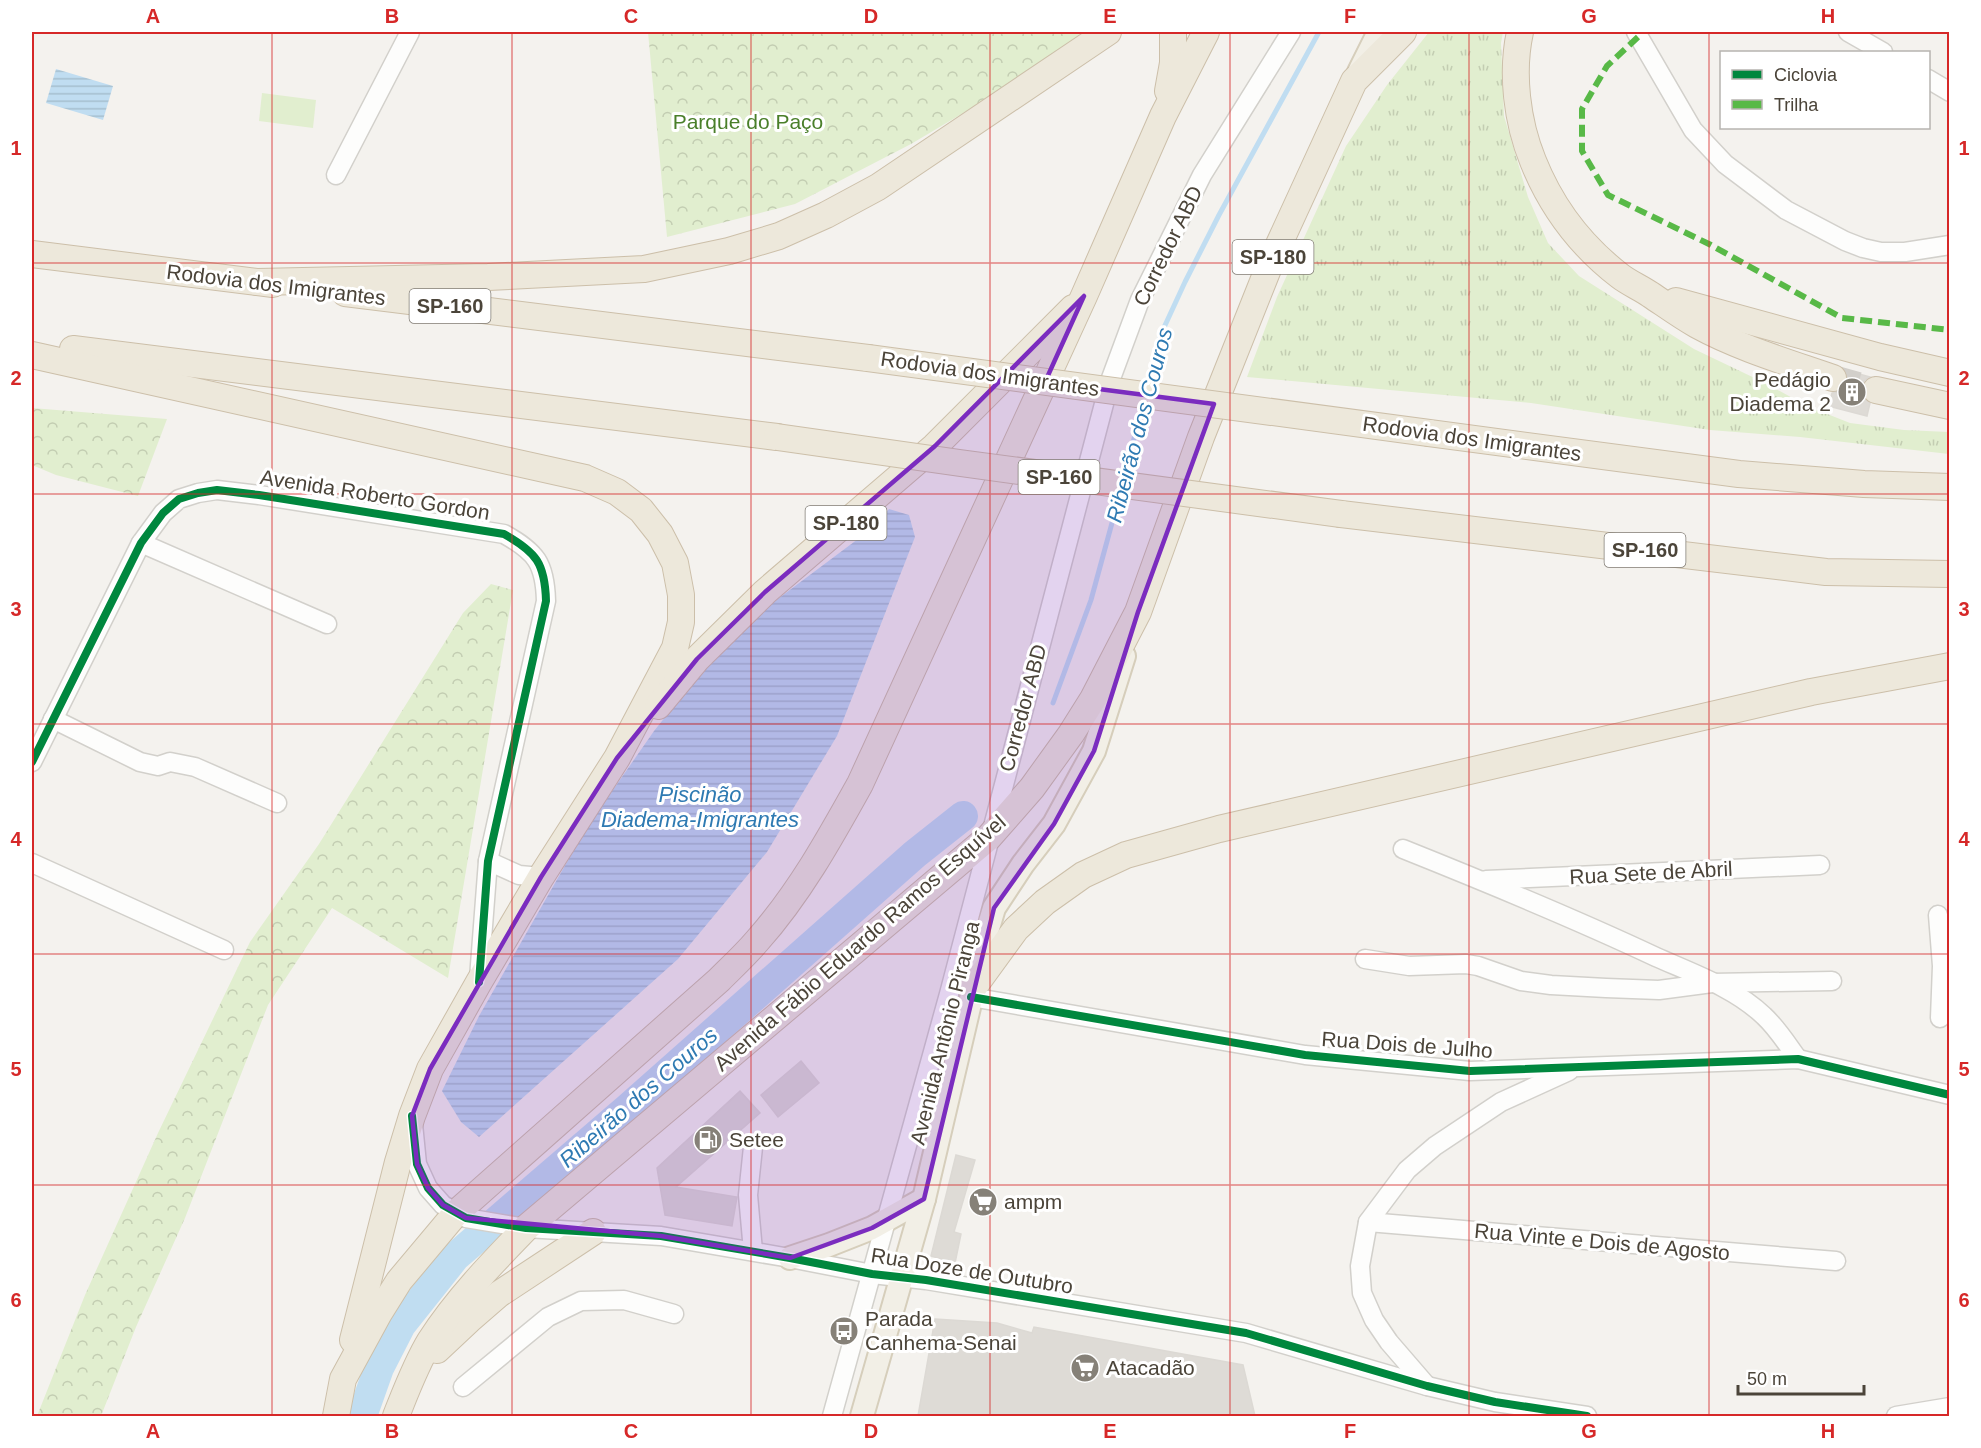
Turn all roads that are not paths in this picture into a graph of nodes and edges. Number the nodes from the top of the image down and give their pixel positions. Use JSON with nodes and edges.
{"nodes":[{"id":1,"x":410,"y":32,"type":"edge"},
{"id":2,"x":1108,"y":32,"type":"edge"},
{"id":3,"x":1173,"y":32,"type":"edge"},
{"id":4,"x":1206,"y":32,"type":"edge"},
{"id":5,"x":1291,"y":32,"type":"edge"},
{"id":6,"x":1380,"y":32,"type":"edge"},
{"id":7,"x":1403,"y":32,"type":"edge"},
{"id":8,"x":1520,"y":32,"type":"edge"},
{"id":9,"x":1636,"y":32,"type":"edge"},
{"id":10,"x":1848,"y":32,"type":"edge"},
{"id":11,"x":1881,"y":51,"type":"edge"},
{"id":12,"x":1930,"y":80,"type":"edge"},
{"id":13,"x":1354,"y":81,"type":"junction"},
{"id":14,"x":1950,"y":84,"type":"edge"},
{"id":15,"x":1950,"y":92,"type":"edge"},
{"id":16,"x":1163,"y":116,"type":"junction"},
{"id":17,"x":336,"y":175,"type":"dead end"},
{"id":18,"x":1950,"y":244,"type":"edge"},
{"id":19,"x":32,"y":254,"type":"edge"},
{"id":20,"x":257,"y":282,"type":"junction"},
{"id":21,"x":1650,"y":294,"type":"junction"},
{"id":22,"x":1084,"y":296,"type":"junction"},
{"id":23,"x":32,"y":344,"type":"edge"},
{"id":24,"x":32,"y":355,"type":"edge"},
{"id":25,"x":1950,"y":373,"type":"edge"},
{"id":26,"x":1833,"y":378,"type":"tunnel mouth"},
{"id":27,"x":1876,"y":390,"type":"tunnel mouth"},
{"id":28,"x":1950,"y":406,"type":"edge"},
{"id":29,"x":1950,"y":487,"type":"edge"},
{"id":30,"x":141,"y":543,"type":"junction"},
{"id":31,"x":1950,"y":574,"type":"edge"},
{"id":32,"x":1138,"y":612,"type":"junction"},
{"id":33,"x":327,"y":624,"type":"dead end"},
{"id":34,"x":1950,"y":666,"type":"edge"},
{"id":35,"x":53,"y":719,"type":"junction"},
{"id":36,"x":617,"y":758,"type":"junction"},
{"id":37,"x":32,"y":762,"type":"edge"},
{"id":38,"x":277,"y":803,"type":"dead end"},
{"id":39,"x":989,"y":837,"type":"junction"},
{"id":40,"x":1403,"y":849,"type":"dead end"},
{"id":41,"x":488,"y":861,"type":"junction"},
{"id":42,"x":32,"y":863,"type":"edge"},
{"id":43,"x":1820,"y":864,"type":"dead end"},
{"id":44,"x":541,"y":877,"type":"junction"},
{"id":45,"x":1481,"y":880,"type":"junction"},
{"id":46,"x":1938,"y":915,"type":"dead end"},
{"id":47,"x":224,"y":950,"type":"dead end"},
{"id":48,"x":1365,"y":959,"type":"dead end"},
{"id":49,"x":1946,"y":966,"type":"edge"},
{"id":50,"x":1832,"y":981,"type":"dead end"},
{"id":51,"x":479,"y":982,"type":"junction"},
{"id":52,"x":1712,"y":983,"type":"junction"},
{"id":53,"x":972,"y":993,"type":"junction"},
{"id":54,"x":1940,"y":1018,"type":"dead end"},
{"id":55,"x":1798,"y":1059,"type":"junction"},
{"id":56,"x":1576,"y":1068,"type":"junction"},
{"id":57,"x":1950,"y":1095,"type":"edge"},
{"id":58,"x":412,"y":1116,"type":"junction"},
{"id":59,"x":753,"y":1147,"type":"dead end"},
{"id":60,"x":924,"y":1199,"type":"junction"},
{"id":61,"x":461,"y":1216,"type":"junction"},
{"id":62,"x":886,"y":1219,"type":"junction"},
{"id":63,"x":1368,"y":1222,"type":"junction"},
{"id":64,"x":520,"y":1227,"type":"junction"},
{"id":65,"x":593,"y":1232,"type":"junction"},
{"id":66,"x":753,"y":1251,"type":"junction"},
{"id":67,"x":790,"y":1257,"type":"junction"},
{"id":68,"x":1836,"y":1261,"type":"dead end"},
{"id":69,"x":873,"y":1274,"type":"junction"},
{"id":70,"x":901,"y":1277,"type":"junction"},
{"id":71,"x":674,"y":1314,"type":"dead end"},
{"id":72,"x":412,"y":1376,"type":"junction"},
{"id":73,"x":343,"y":1379,"type":"junction"},
{"id":74,"x":1427,"y":1386,"type":"junction"},
{"id":75,"x":463,"y":1387,"type":"dead end"},
{"id":76,"x":1950,"y":1407,"type":"edge"},
{"id":77,"x":1535,"y":1412,"type":"edge"},
{"id":78,"x":336,"y":1416,"type":"edge"},
{"id":79,"x":396,"y":1416,"type":"edge"},
{"id":80,"x":832,"y":1416,"type":"edge"},
{"id":81,"x":862,"y":1416,"type":"edge"},
{"id":82,"x":1587,"y":1416,"type":"edge"},
{"id":83,"x":1896,"y":1416,"type":"edge"}],
"edges":[{"from":1,"to":17,"type":"street"},
{"from":2,"to":20,"type":"highway"},
{"from":3,"to":16,"type":"highway"},
{"from":4,"to":16,"type":"highway","number":"SP-180"},
{"from":5,"to":39,"type":"street","name":"Corredor ABD"},
{"from":6,"to":13,"type":"main road","name":"Avenida Fábio Eduardo Ramos Esquível","number":"SP-180"},
{"from":7,"to":13,"type":"highway"},
{"from":8,"to":21,"type":"highway"},
{"from":9,"to":18,"type":"street"},
{"from":10,"to":11,"type":"street"},
{"from":12,"to":14,"type":"street"},
{"from":12,"to":15,"type":"street"},
{"from":13,"to":32,"type":"highway","name":"Avenida Fábio Eduardo Ramos Esquível","number":"SP-180"},
{"from":16,"to":22,"type":"highway","number":"SP-180"},
{"from":19,"to":20,"type":"highway","name":"Rodovia dos Imigrantes","number":"SP-160"},
{"from":20,"to":29,"type":"highway","name":"Rodovia dos Imigrantes","number":"SP-160","bridge":true},
{"from":21,"to":25,"type":"highway"},
{"from":21,"to":26,"type":"highway"},
{"from":22,"to":36,"type":"highway","number":"SP-180"},
{"from":22,"to":61,"type":"highway"},
{"from":23,"to":31,"type":"highway","number":"SP-160","bridge":true},
{"from":24,"to":36,"type":"highway"},
{"from":27,"to":28,"type":"highway"},
{"from":30,"to":33,"type":"street"},
{"from":30,"to":35,"type":"street","name":"Avenida Roberto Gordon"},
{"from":30,"to":41,"type":"street","name":"Avenida Roberto Gordon"},
{"from":32,"to":39,"type":"highway","name":"Avenida Fábio Eduardo Ramos Esquível"},
{"from":32,"to":53,"type":"main road","name":"Avenida Antônio Piranga","number":"SP-180"},
{"from":34,"to":53,"type":"highway"},
{"from":35,"to":37,"type":"street","name":"Avenida Roberto Gordon"},
{"from":35,"to":38,"type":"street"},
{"from":36,"to":44,"type":"highway","number":"SP-180"},
{"from":39,"to":62,"type":"street","name":"Corredor ABD"},
{"from":39,"to":64,"type":"highway","name":"Avenida Fábio Eduardo Ramos Esquível"},
{"from":40,"to":45,"type":"street"},
{"from":41,"to":44,"type":"street"},
{"from":41,"to":51,"type":"street","name":"Avenida Roberto Gordon"},
{"from":42,"to":47,"type":"street"},
{"from":43,"to":45,"type":"street","name":"Rua Sete de Abril"},
{"from":44,"to":51,"type":"highway","number":"SP-180"},
{"from":45,"to":52,"type":"street"},
{"from":46,"to":49,"type":"street"},
{"from":48,"to":52,"type":"street"},
{"from":49,"to":54,"type":"street"},
{"from":50,"to":52,"type":"street"},
{"from":51,"to":58,"type":"highway","number":"SP-180"},
{"from":52,"to":55,"type":"street"},
{"from":53,"to":56,"type":"street","name":"Rua Dois de Julho"},
{"from":53,"to":60,"type":"main road","name":"Avenida Antônio Piranga","number":"SP-180"},
{"from":55,"to":56,"type":"street","name":"Rua Dois de Julho"},
{"from":55,"to":57,"type":"street","name":"Rua Dois de Julho"},
{"from":56,"to":63,"type":"street"},
{"from":58,"to":61,"type":"street","number":"SP-180"},
{"from":58,"to":73,"type":"highway"},
{"from":59,"to":66,"type":"street"},
{"from":60,"to":62,"type":"main road"},
{"from":60,"to":70,"type":"main road","name":"Avenida Antônio Piranga","number":"SP-180"},
{"from":61,"to":64,"type":"street","name":"Rua Doze de Outubro"},
{"from":61,"to":73,"type":"highway"},
{"from":62,"to":67,"type":"main road"},
{"from":62,"to":69,"type":"street","name":"Corredor ABD"},
{"from":63,"to":68,"type":"street","name":"Rua Vinte e Dois de Agosto"},
{"from":63,"to":74,"type":"street"},
{"from":64,"to":65,"type":"street","name":"Rua Doze de Outubro"},
{"from":64,"to":72,"type":"highway","name":"Avenida Fábio Eduardo Ramos Esquível"},
{"from":65,"to":66,"type":"street","name":"Rua Doze de Outubro"},
{"from":65,"to":72,"type":"highway"},
{"from":66,"to":67,"type":"street","name":"Rua Doze de Outubro"},
{"from":67,"to":69,"type":"street","name":"Rua Doze de Outubro"},
{"from":69,"to":70,"type":"street","name":"Rua Doze de Outubro"},
{"from":69,"to":80,"type":"street","name":"Corredor ABD"},
{"from":70,"to":74,"type":"street","name":"Rua Doze de Outubro"},
{"from":70,"to":81,"type":"main road","name":"Avenida Antônio Piranga","number":"SP-180"},
{"from":71,"to":75,"type":"street"},
{"from":72,"to":79,"type":"highway","name":"Avenida Fábio Eduardo Ramos Esquível"},
{"from":73,"to":78,"type":"highway"},
{"from":74,"to":77,"type":"street","name":"Rua Doze de Outubro"},
{"from":76,"to":83,"type":"street"},
{"from":77,"to":82,"type":"street","name":"Rua Doze de Outubro"}]}
